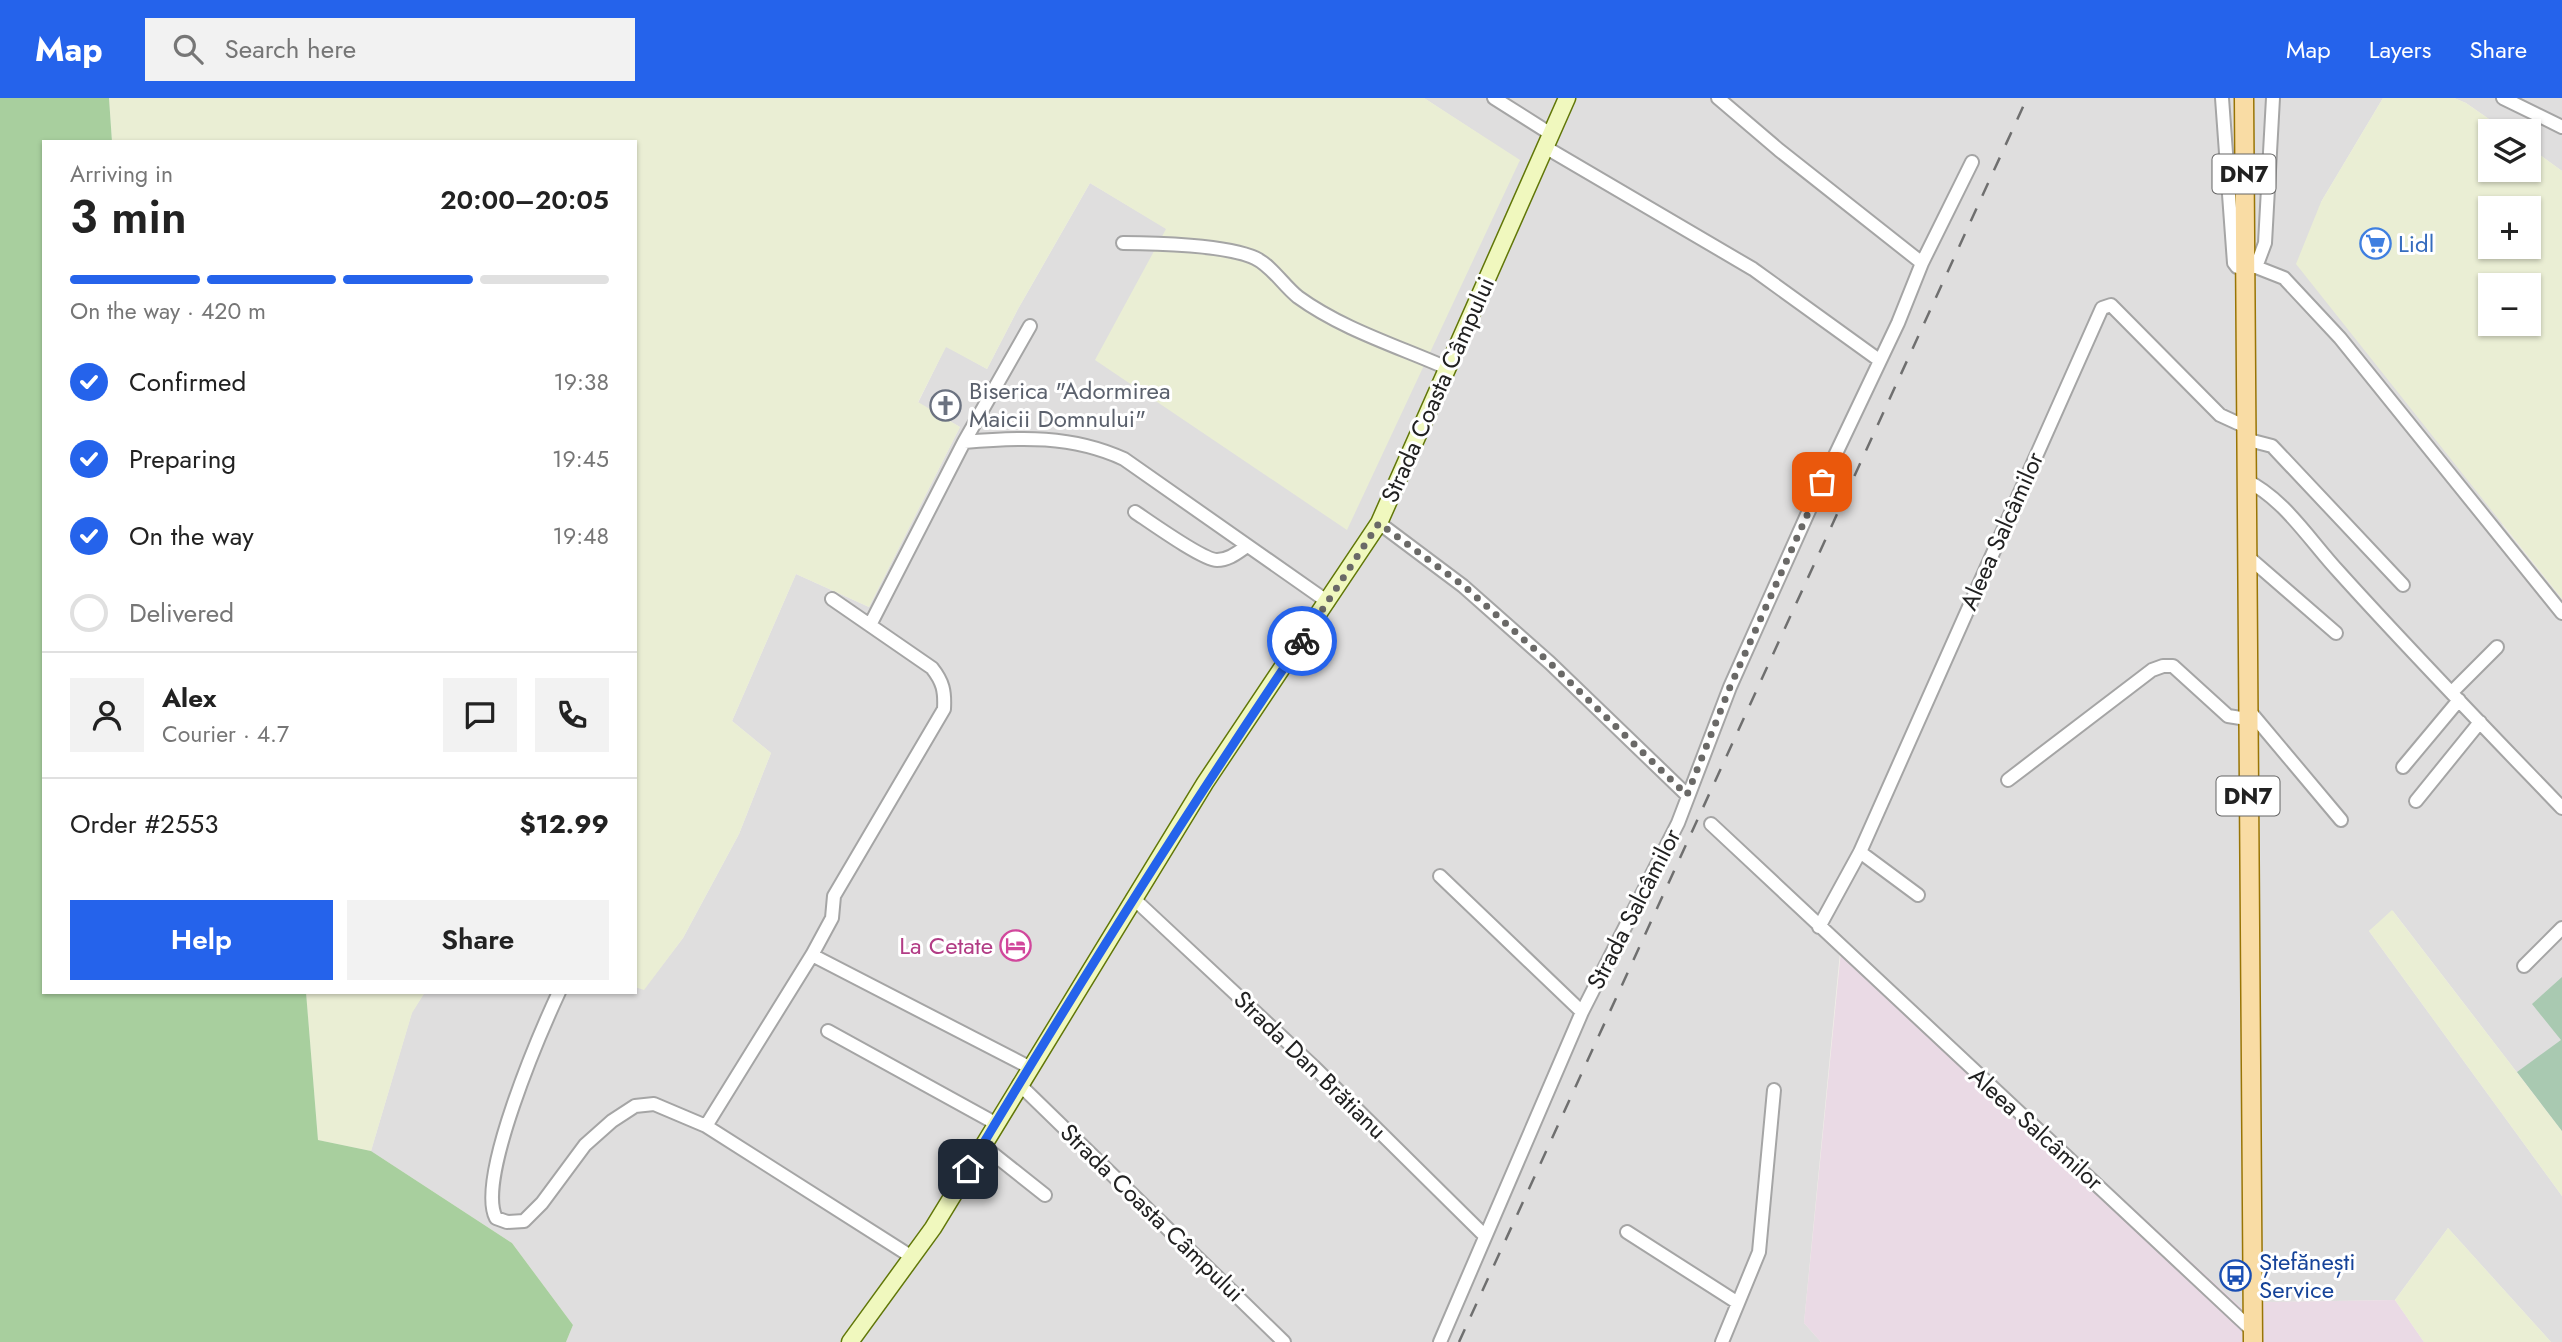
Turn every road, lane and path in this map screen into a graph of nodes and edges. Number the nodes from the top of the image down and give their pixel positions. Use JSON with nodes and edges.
{"nodes":[{"id":1,"x":1494,"y":98,"type":"edge"},
{"id":2,"x":1567,"y":98,"type":"edge"},
{"id":3,"x":1718,"y":98,"type":"edge"},
{"id":4,"x":2222,"y":98,"type":"edge"},
{"id":5,"x":2244,"y":98,"type":"edge"},
{"id":6,"x":2273,"y":98,"type":"edge"},
{"id":7,"x":2503,"y":98,"type":"edge"},
{"id":8,"x":2562,"y":127,"type":"edge"},
{"id":9,"x":1548,"y":141,"type":"junction"},
{"id":10,"x":1972,"y":162,"type":"dead end"},
{"id":11,"x":1123,"y":243,"type":"dead end"},
{"id":12,"x":1923,"y":263,"type":"junction"},
{"id":13,"x":2250,"y":268,"type":"junction"},
{"id":14,"x":1030,"y":326,"type":"dead end"},
{"id":15,"x":1879,"y":360,"type":"junction"},
{"id":16,"x":1447,"y":368,"type":"junction"},
{"id":17,"x":2244,"y":433,"type":"junction"},
{"id":18,"x":964,"y":442,"type":"junction"},
{"id":19,"x":2245,"y":480,"type":"junction"},
{"id":20,"x":1135,"y":513,"type":"dead end"},
{"id":21,"x":1379,"y":523,"type":"junction"},
{"id":22,"x":1247,"y":546,"type":"junction"},
{"id":23,"x":2246,"y":555,"type":"junction"},
{"id":24,"x":2403,"y":585,"type":"dead end"},
{"id":25,"x":832,"y":599,"type":"dead end"},
{"id":26,"x":1328,"y":602,"type":"junction"},
{"id":27,"x":2562,"y":613,"type":"edge"},
{"id":28,"x":870,"y":625,"type":"junction"},
{"id":29,"x":2336,"y":633,"type":"dead end"},
{"id":30,"x":2497,"y":647,"type":"dead end"},
{"id":31,"x":2455,"y":696,"type":"junction"},
{"id":32,"x":2247,"y":713,"type":"junction"},
{"id":33,"x":2480,"y":722,"type":"junction"},
{"id":34,"x":2403,"y":767,"type":"dead end"},
{"id":35,"x":2008,"y":780,"type":"dead end"},
{"id":36,"x":1687,"y":795,"type":"junction"},
{"id":37,"x":2416,"y":801,"type":"dead end"},
{"id":38,"x":2562,"y":808,"type":"edge"},
{"id":39,"x":2341,"y":820,"type":"dead end"},
{"id":40,"x":1712,"y":824,"type":"dead end"},
{"id":41,"x":1860,"y":852,"type":"junction"},
{"id":42,"x":1440,"y":876,"type":"dead end"},
{"id":43,"x":1917,"y":895,"type":"dead end"},
{"id":44,"x":1132,"y":898,"type":"junction"},
{"id":45,"x":1819,"y":928,"type":"junction"},
{"id":46,"x":2562,"y":928,"type":"edge"},
{"id":47,"x":813,"y":955,"type":"junction"},
{"id":48,"x":2524,"y":966,"type":"dead end"},
{"id":49,"x":558,"y":994,"type":"edge"},
{"id":50,"x":1582,"y":1012,"type":"junction"},
{"id":51,"x":828,"y":1031,"type":"dead end"},
{"id":52,"x":1029,"y":1067,"type":"junction"},
{"id":53,"x":1019,"y":1084,"type":"junction"},
{"id":54,"x":1774,"y":1090,"type":"dead end"},
{"id":55,"x":996,"y":1123,"type":"junction"},
{"id":56,"x":706,"y":1126,"type":"junction"},
{"id":57,"x":982,"y":1145,"type":"junction"},
{"id":58,"x":1045,"y":1195,"type":"dead end"},
{"id":59,"x":1627,"y":1232,"type":"dead end"},
{"id":60,"x":1484,"y":1235,"type":"junction"},
{"id":61,"x":912,"y":1257,"type":"junction"},
{"id":62,"x":1738,"y":1303,"type":"junction"},
{"id":63,"x":2253,"y":1336,"type":"edge"},
{"id":64,"x":850,"y":1342,"type":"edge"},
{"id":65,"x":1284,"y":1342,"type":"edge"},
{"id":66,"x":1440,"y":1342,"type":"edge"},
{"id":67,"x":1722,"y":1342,"type":"edge"}],
"edges":[{"from":1,"to":9,"type":"street"},
{"from":2,"to":9,"type":"street","name":"Strada Coasta Câmpului"},
{"from":3,"to":12,"type":"street"},
{"from":4,"to":13,"type":"street"},
{"from":5,"to":13,"type":"main road","number":"DN7"},
{"from":6,"to":13,"type":"street"},
{"from":7,"to":8,"type":"street"},
{"from":9,"to":15,"type":"street"},
{"from":9,"to":16,"type":"street","name":"Strada Coasta Câmpului"},
{"from":10,"to":12,"type":"street","name":"Strada Salcâmilor"},
{"from":11,"to":16,"type":"street"},
{"from":12,"to":15,"type":"street","name":"Strada Salcâmilor"},
{"from":13,"to":17,"type":"main road","number":"DN7"},
{"from":13,"to":27,"type":"street"},
{"from":14,"to":18,"type":"street"},
{"from":15,"to":36,"type":"street","name":"Strada Salcâmilor"},
{"from":16,"to":21,"type":"street","name":"Strada Coasta Câmpului"},
{"from":17,"to":19,"type":"main road","number":"DN7"},
{"from":17,"to":24,"type":"street"},
{"from":17,"to":41,"type":"street","name":"Aleea Salcâmilor"},
{"from":18,"to":22,"type":"street"},
{"from":18,"to":28,"type":"street"},
{"from":19,"to":23,"type":"main road","number":"DN7"},
{"from":19,"to":31,"type":"street"},
{"from":20,"to":22,"type":"street"},
{"from":21,"to":26,"type":"street","name":"Strada Coasta Câmpului"},
{"from":21,"to":36,"type":"street"},
{"from":22,"to":26,"type":"street"},
{"from":23,"to":29,"type":"street"},
{"from":23,"to":32,"type":"main road","number":"DN7"},
{"from":25,"to":28,"type":"street"},
{"from":26,"to":44,"type":"street","name":"Strada Coasta Câmpului"},
{"from":28,"to":47,"type":"street"},
{"from":30,"to":31,"type":"street"},
{"from":31,"to":33,"type":"street"},
{"from":31,"to":34,"type":"street"},
{"from":32,"to":35,"type":"street"},
{"from":32,"to":39,"type":"street"},
{"from":32,"to":63,"type":"main road","number":"DN7"},
{"from":33,"to":37,"type":"street"},
{"from":33,"to":38,"type":"street"},
{"from":36,"to":50,"type":"street","name":"Strada Salcâmilor"},
{"from":40,"to":45,"type":"street","name":"Aleea Salcâmilor"},
{"from":41,"to":43,"type":"street"},
{"from":41,"to":45,"type":"street","name":"Aleea Salcâmilor"},
{"from":42,"to":50,"type":"street"},
{"from":44,"to":52,"type":"street","name":"Strada Coasta Câmpului"},
{"from":44,"to":60,"type":"street","name":"Strada Dan Brătianu"},
{"from":45,"to":63,"type":"street","name":"Aleea Salcâmilor"},
{"from":46,"to":48,"type":"street"},
{"from":47,"to":52,"type":"street"},
{"from":47,"to":56,"type":"street"},
{"from":49,"to":56,"type":"street"},
{"from":50,"to":60,"type":"street","name":"Strada Salcâmilor"},
{"from":51,"to":55,"type":"street"},
{"from":52,"to":53,"type":"street","name":"Strada Coasta Câmpului"},
{"from":53,"to":55,"type":"street","name":"Strada Coasta Câmpului"},
{"from":53,"to":65,"type":"street","name":"Strada Coasta Câmpului"},
{"from":54,"to":62,"type":"street"},
{"from":55,"to":57,"type":"street","name":"Strada Coasta Câmpului"},
{"from":56,"to":61,"type":"street"},
{"from":57,"to":58,"type":"street"},
{"from":57,"to":61,"type":"street","name":"Strada Coasta Câmpului"},
{"from":59,"to":62,"type":"street"},
{"from":60,"to":66,"type":"street","name":"Strada Salcâmilor"},
{"from":61,"to":64,"type":"street","name":"Strada Coasta Câmpului"},
{"from":62,"to":67,"type":"street"}]}
